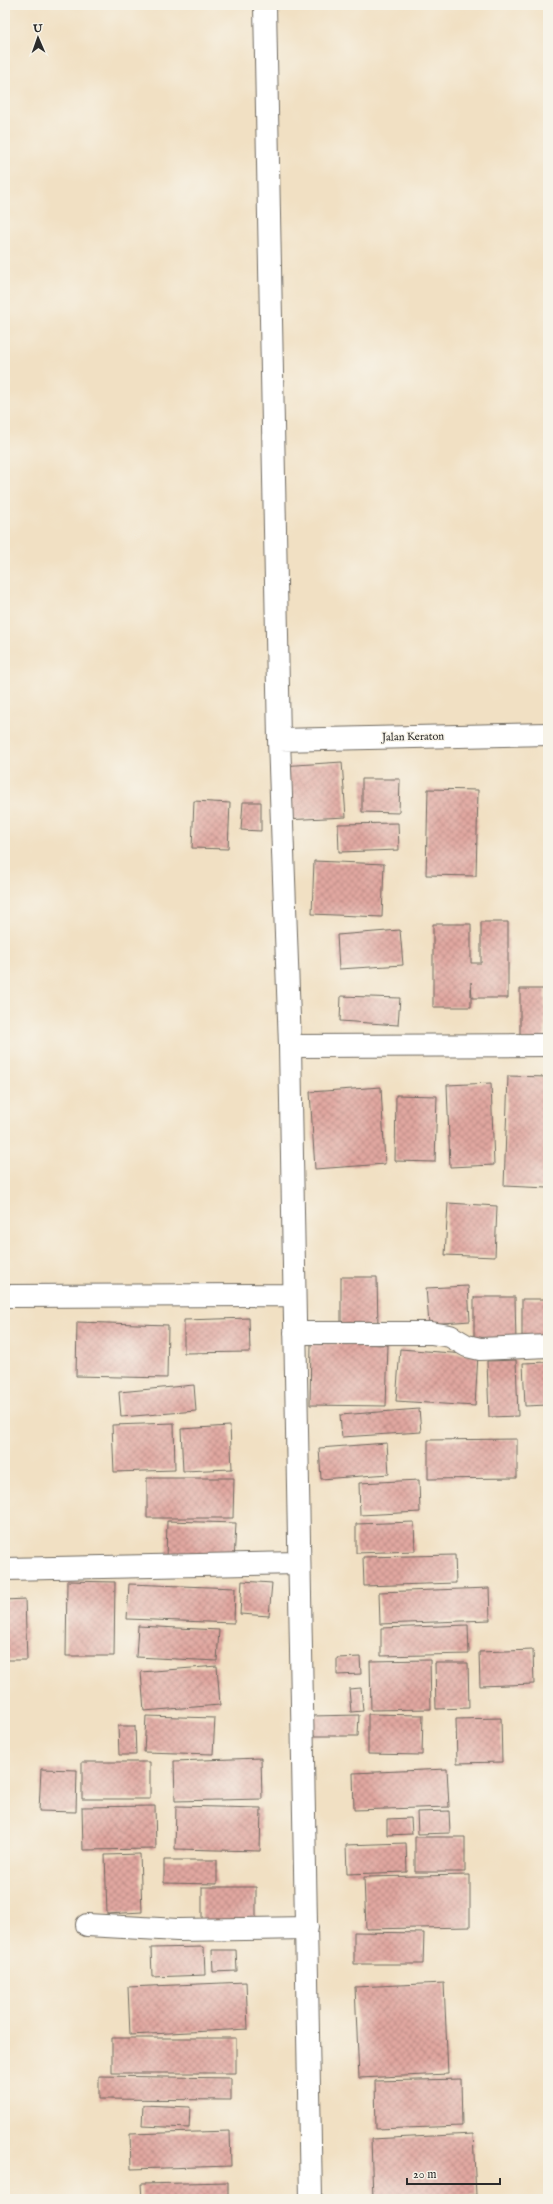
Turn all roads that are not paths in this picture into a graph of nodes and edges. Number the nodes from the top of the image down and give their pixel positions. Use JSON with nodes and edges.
{"nodes":[{"id":1,"x":265,"y":5,"type":"edge"},
{"id":2,"x":548,"y":734,"type":"edge"},
{"id":3,"x":279,"y":740,"type":"junction"},
{"id":4,"x":548,"y":1045,"type":"edge"},
{"id":5,"x":290,"y":1046,"type":"junction"},
{"id":6,"x":294,"y":1295,"type":"junction"},
{"id":7,"x":5,"y":1296,"type":"edge"},
{"id":8,"x":295,"y":1332,"type":"junction"},
{"id":9,"x":548,"y":1346,"type":"edge"},
{"id":10,"x":299,"y":1563,"type":"junction"},
{"id":11,"x":5,"y":1569,"type":"edge"},
{"id":12,"x":88,"y":1925,"type":"dead end"},
{"id":13,"x":307,"y":1928,"type":"junction"},
{"id":14,"x":311,"y":2199,"type":"edge"}],
"edges":[{"from":1,"to":3,"type":"street"},
{"from":2,"to":3,"type":"street","name":"Jalan Keraton"},
{"from":3,"to":5,"type":"street"},
{"from":4,"to":5,"type":"street"},
{"from":5,"to":6,"type":"street"},
{"from":6,"to":7,"type":"street"},
{"from":6,"to":8,"type":"street"},
{"from":8,"to":9,"type":"street"},
{"from":8,"to":10,"type":"street"},
{"from":10,"to":11,"type":"street"},
{"from":10,"to":13,"type":"street"},
{"from":12,"to":13,"type":"street"},
{"from":13,"to":14,"type":"street"}]}
